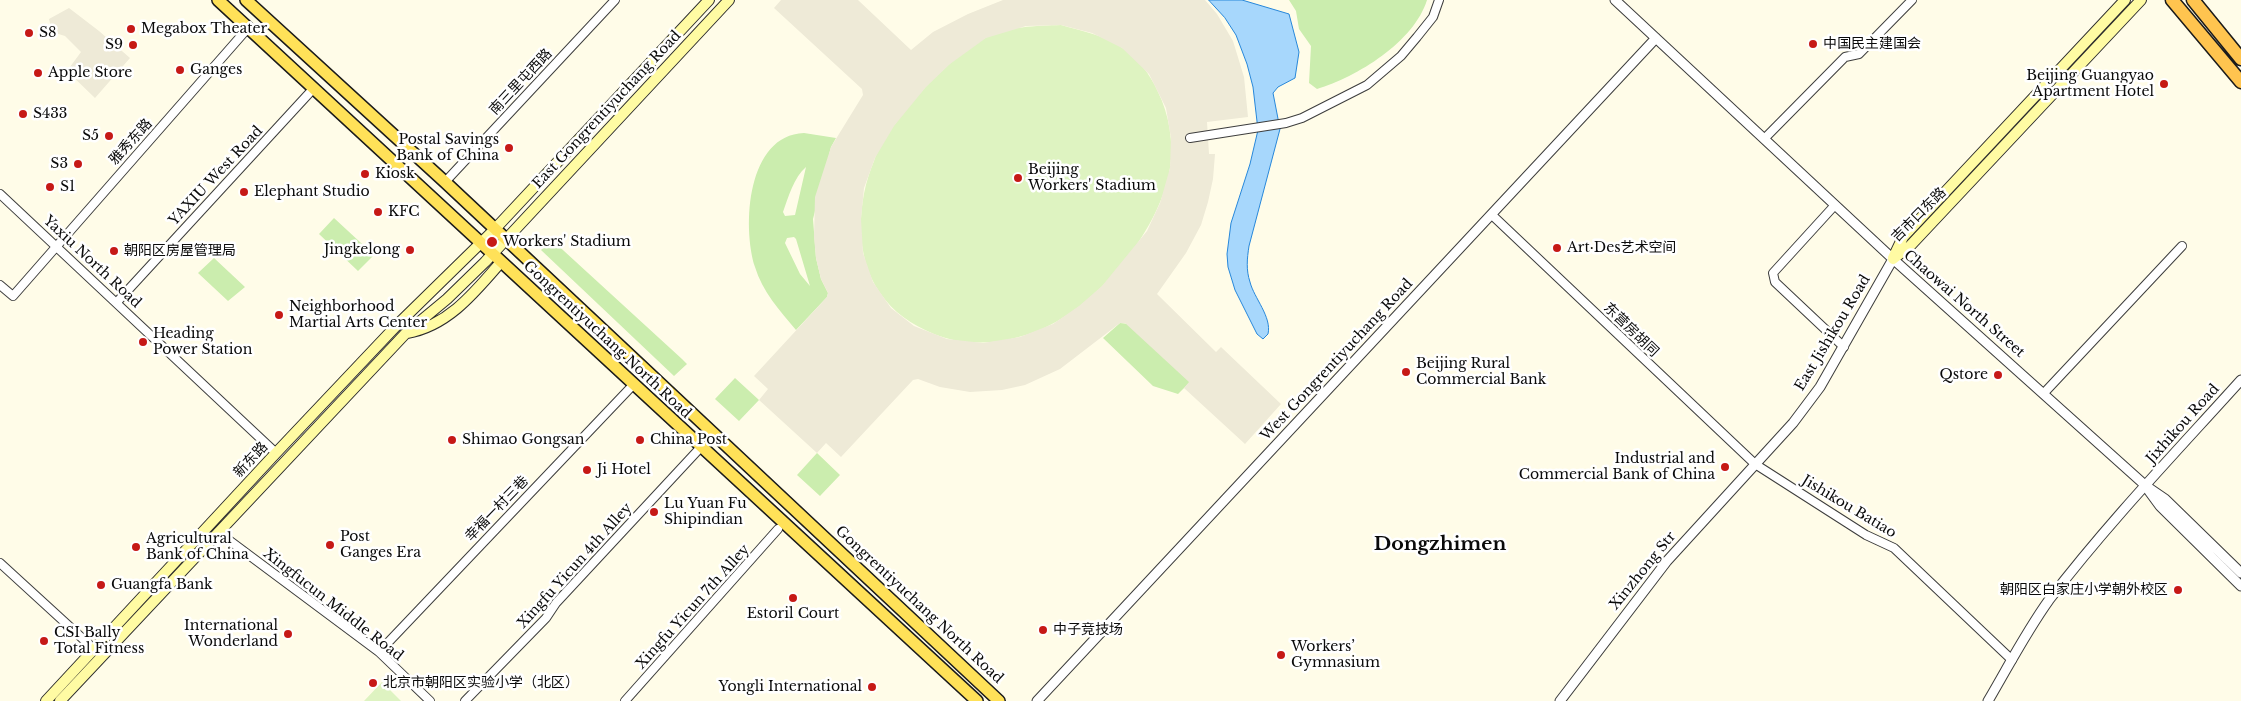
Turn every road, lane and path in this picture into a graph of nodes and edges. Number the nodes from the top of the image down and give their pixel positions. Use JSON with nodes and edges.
{"nodes":[{"id":1,"x":218,"y":0,"type":"edge"},
{"id":2,"x":246,"y":0,"type":"edge"},
{"id":3,"x":615,"y":0,"type":"edge"},
{"id":4,"x":709,"y":0,"type":"edge"},
{"id":5,"x":729,"y":0,"type":"edge"},
{"id":6,"x":1439,"y":0,"type":"edge"},
{"id":7,"x":1615,"y":0,"type":"edge"},
{"id":8,"x":1912,"y":0,"type":"edge"},
{"id":9,"x":2125,"y":0,"type":"edge"},
{"id":10,"x":2141,"y":0,"type":"edge"},
{"id":11,"x":2172,"y":0,"type":"edge"},
{"id":12,"x":2193,"y":0,"type":"edge"},
{"id":13,"x":248,"y":28,"type":"junction"},
{"id":14,"x":1656,"y":38,"type":"junction"},
{"id":15,"x":2241,"y":59,"type":"edge"},
{"id":16,"x":2241,"y":82,"type":"edge"},
{"id":17,"x":314,"y":89,"type":"junction"},
{"id":18,"x":1190,"y":138,"type":"dead end"},
{"id":19,"x":1765,"y":138,"type":"junction"},
{"id":20,"x":445,"y":182,"type":"junction"},
{"id":21,"x":0,"y":194,"type":"edge"},
{"id":22,"x":1835,"y":205,"type":"junction"},
{"id":23,"x":1492,"y":214,"type":"junction"},
{"id":24,"x":494,"y":230,"type":"junction"},
{"id":25,"x":505,"y":240,"type":"junction"},
{"id":26,"x":480,"y":244,"type":"junction"},
{"id":27,"x":56,"y":246,"type":"junction"},
{"id":28,"x":2182,"y":246,"type":"dead end"},
{"id":29,"x":492,"y":254,"type":"junction"},
{"id":30,"x":1893,"y":259,"type":"junction"},
{"id":31,"x":501,"y":262,"type":"junction"},
{"id":32,"x":0,"y":285,"type":"edge"},
{"id":33,"x":116,"y":302,"type":"junction"},
{"id":34,"x":406,"y":333,"type":"junction"},
{"id":35,"x":1844,"y":347,"type":"junction"},
{"id":36,"x":2241,"y":380,"type":"edge"},
{"id":37,"x":634,"y":384,"type":"junction"},
{"id":38,"x":2044,"y":393,"type":"junction"},
{"id":39,"x":701,"y":447,"type":"junction"},
{"id":40,"x":276,"y":453,"type":"junction"},
{"id":41,"x":1755,"y":464,"type":"junction"},
{"id":42,"x":2146,"y":486,"type":"junction"},
{"id":43,"x":778,"y":528,"type":"dead end"},
{"id":44,"x":218,"y":532,"type":"junction"},
{"id":45,"x":0,"y":563,"type":"edge"},
{"id":46,"x":2241,"y":573,"type":"edge"},
{"id":47,"x":2241,"y":586,"type":"edge"},
{"id":48,"x":94,"y":649,"type":"junction"},
{"id":49,"x":379,"y":652,"type":"junction"},
{"id":50,"x":2012,"y":660,"type":"junction"},
{"id":51,"x":46,"y":701,"type":"edge"},
{"id":52,"x":60,"y":701,"type":"edge"},
{"id":53,"x":430,"y":701,"type":"edge"},
{"id":54,"x":466,"y":701,"type":"edge"},
{"id":55,"x":625,"y":701,"type":"edge"},
{"id":56,"x":977,"y":701,"type":"edge"},
{"id":57,"x":999,"y":701,"type":"edge"},
{"id":58,"x":1037,"y":701,"type":"edge"},
{"id":59,"x":1560,"y":701,"type":"edge"},
{"id":60,"x":1988,"y":701,"type":"edge"}],
"edges":[{"from":1,"to":13,"type":"main road","name":"Gongrentiyuchang North Road"},
{"from":2,"to":20,"type":"main road","name":"Gongrentiyuchang North Road"},
{"from":3,"to":20,"type":"street","name":"南三里屯西路"},
{"from":4,"to":24,"type":"main road","name":"新东路"},
{"from":5,"to":25,"type":"main road","name":"East Gongrentiyuchang Road"},
{"from":6,"to":18,"type":"street"},
{"from":7,"to":14,"type":"street","name":"Chaowai North Street"},
{"from":8,"to":19,"type":"street"},
{"from":9,"to":30,"type":"main road","name":"吉市口东路"},
{"from":10,"to":30,"type":"main road","name":"吉市口东路"},
{"from":11,"to":16,"type":"highway"},
{"from":12,"to":15,"type":"highway"},
{"from":13,"to":17,"type":"main road","name":"Gongrentiyuchang North Road"},
{"from":13,"to":27,"type":"street","name":"雅秀东路"},
{"from":14,"to":19,"type":"street","name":"Chaowai North Street"},
{"from":14,"to":23,"type":"street","name":"West Gongrentiyuchang Road"},
{"from":17,"to":26,"type":"main road","name":"Gongrentiyuchang North Road"},
{"from":17,"to":33,"type":"street","name":"YAXIU West Road"},
{"from":19,"to":22,"type":"street","name":"Chaowai North Street"},
{"from":20,"to":24,"type":"main road","name":"Gongrentiyuchang North Road"},
{"from":21,"to":27,"type":"street","name":"Yaxiu North Road"},
{"from":22,"to":30,"type":"street","name":"Chaowai North Street"},
{"from":22,"to":35,"type":"street"},
{"from":23,"to":41,"type":"street","name":"东营房胡同"},
{"from":23,"to":58,"type":"street","name":"West Gongrentiyuchang Road"},
{"from":24,"to":25,"type":"main road","name":"Gongrentiyuchang North Road"},
{"from":24,"to":26,"type":"main road","name":"新东路"},
{"from":25,"to":29,"type":"main road","name":"East Gongrentiyuchang Road"},
{"from":25,"to":57,"type":"main road","name":"Gongrentiyuchang North Road"},
{"from":26,"to":29,"type":"main road","name":"Gongrentiyuchang North Road"},
{"from":26,"to":40,"type":"main road","name":"新东路"},
{"from":27,"to":32,"type":"street","name":"雅秀东路"},
{"from":27,"to":33,"type":"street","name":"Yaxiu North Road"},
{"from":28,"to":38,"type":"street"},
{"from":29,"to":31,"type":"main road","name":"Gongrentiyuchang North Road"},
{"from":29,"to":34,"type":"main road","name":"新东路"},
{"from":30,"to":35,"type":"street","name":"East Jishikou Road"},
{"from":30,"to":38,"type":"street","name":"Chaowai North Street"},
{"from":31,"to":34,"type":"main road"},
{"from":31,"to":37,"type":"main road","name":"Gongrentiyuchang North Road"},
{"from":33,"to":40,"type":"street","name":"Yaxiu North Road"},
{"from":34,"to":44,"type":"main road","name":"新东路"},
{"from":35,"to":41,"type":"street","name":"East Jishikou Road"},
{"from":36,"to":42,"type":"street","name":"Jixhikou Road"},
{"from":37,"to":39,"type":"main road","name":"Gongrentiyuchang North Road"},
{"from":37,"to":49,"type":"street","name":"幸福一村三巷"},
{"from":38,"to":42,"type":"street","name":"Chaowai North Street"},
{"from":39,"to":54,"type":"street","name":"Xingfu Yicun 4th Alley"},
{"from":39,"to":56,"type":"main road","name":"Gongrentiyuchang North Road"},
{"from":40,"to":48,"type":"main road","name":"新东路"},
{"from":41,"to":50,"type":"street","name":"Jishikou Batiao"},
{"from":41,"to":59,"type":"street","name":"Xinzhong Str"},
{"from":42,"to":46,"type":"street","name":"Chaowai North Street"},
{"from":42,"to":47,"type":"street","name":"Chaowai North Street"},
{"from":42,"to":50,"type":"street","name":"Jixhikou Road"},
{"from":43,"to":55,"type":"street","name":"Xingfu Yicun 7th Alley"},
{"from":44,"to":49,"type":"street","name":"Xingfucun Middle Road"},
{"from":44,"to":52,"type":"main road","name":"新东路"},
{"from":45,"to":48,"type":"street"},
{"from":48,"to":51,"type":"main road","name":"新东路"},
{"from":49,"to":53,"type":"street","name":"Xingfucun Middle Road"},
{"from":50,"to":60,"type":"street","name":"Jixhikou Road"}]}
